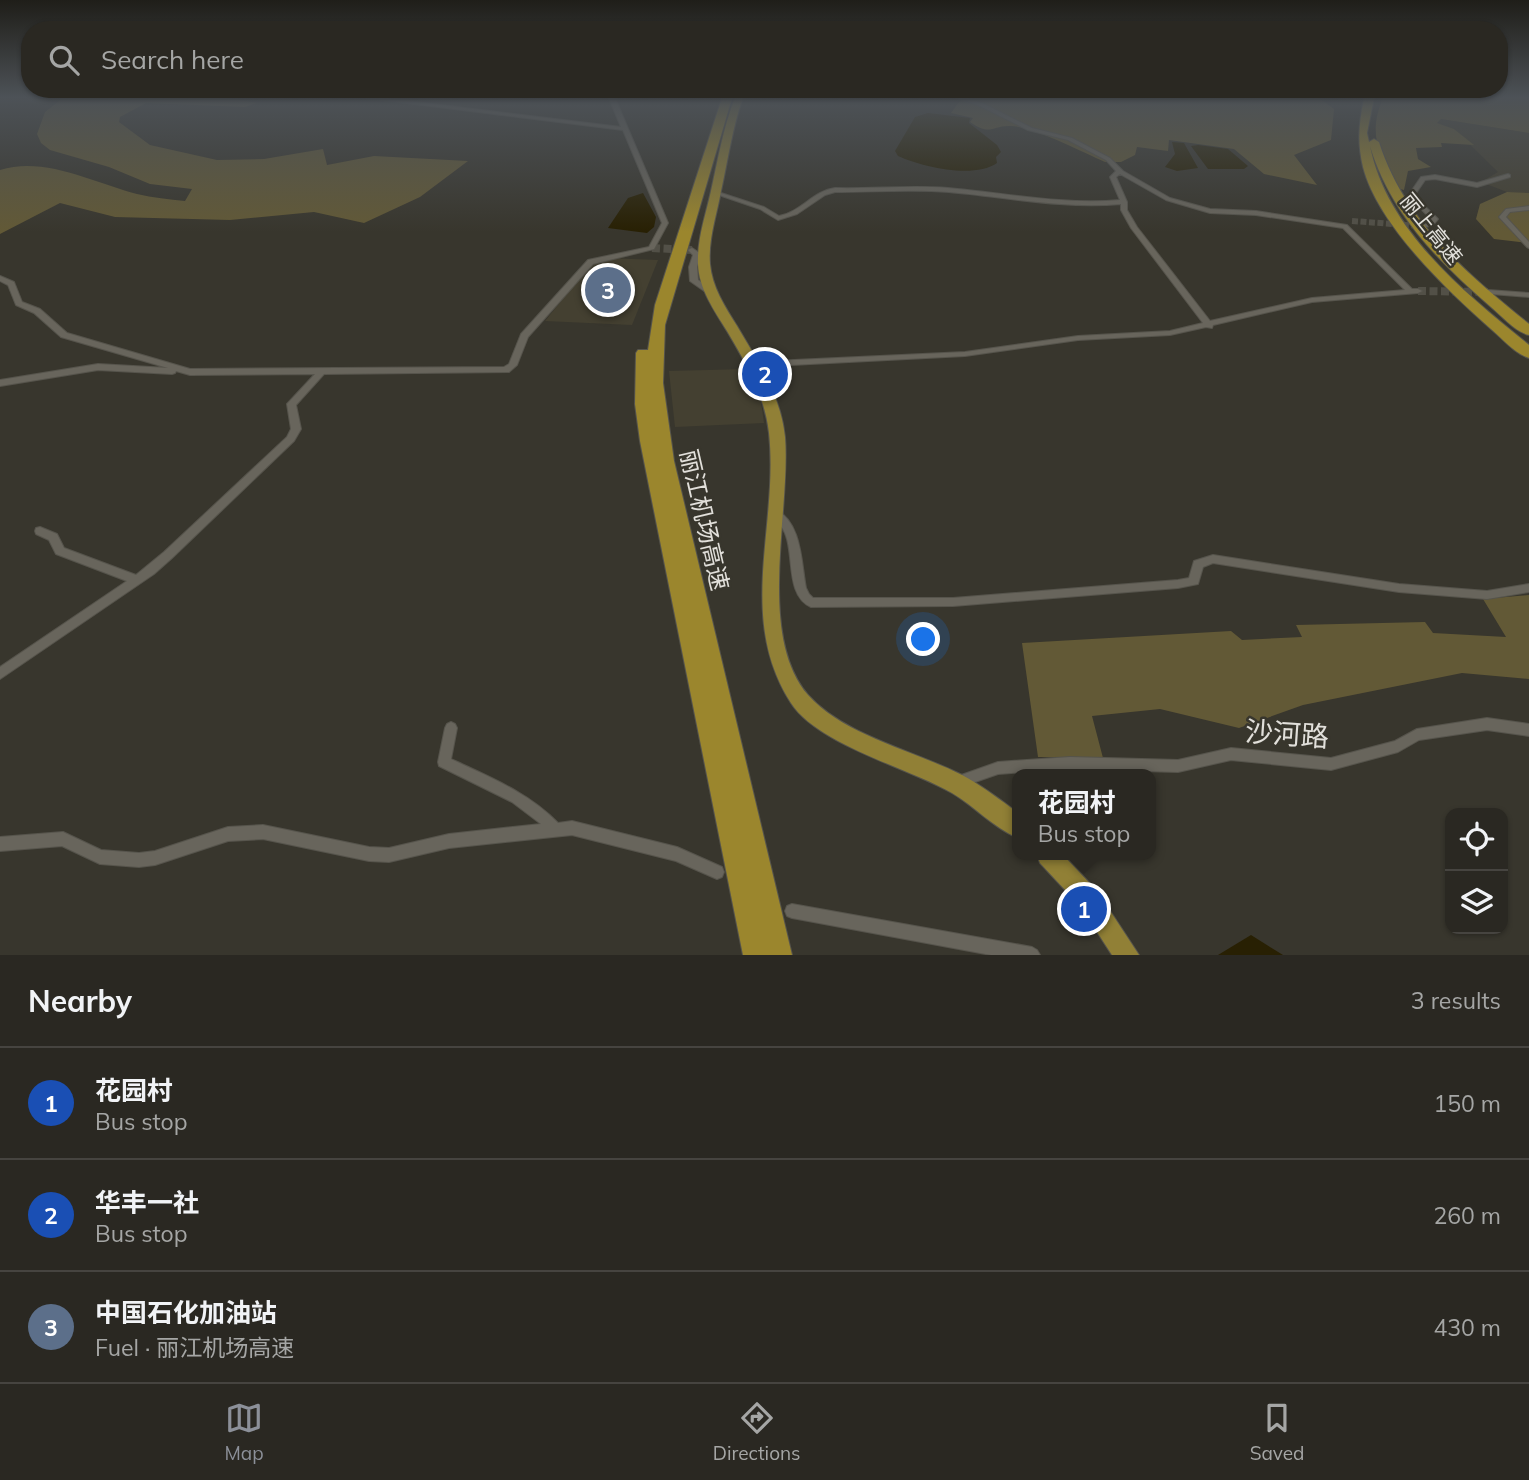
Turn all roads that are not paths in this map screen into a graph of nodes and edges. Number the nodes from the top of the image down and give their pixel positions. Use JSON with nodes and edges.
{"nodes":[{"id":1,"x":631,"y":143,"type":"edge"},
{"id":2,"x":704,"y":143,"type":"edge"},
{"id":3,"x":712,"y":143,"type":"edge"},
{"id":4,"x":728,"y":143,"type":"edge"},
{"id":5,"x":1075,"y":143,"type":"edge"},
{"id":6,"x":1363,"y":143,"type":"edge"},
{"id":7,"x":1374,"y":143,"type":"edge"},
{"id":8,"x":1120,"y":171,"type":"junction"},
{"id":9,"x":1508,"y":176,"type":"dead end"},
{"id":10,"x":716,"y":193,"type":"junction"},
{"id":11,"x":1124,"y":202,"type":"junction"},
{"id":12,"x":1529,"y":208,"type":"edge"},
{"id":13,"x":1352,"y":221,"type":"tunnel mouth"},
{"id":14,"x":1316,"y":222,"type":"junction"},
{"id":15,"x":1422,"y":226,"type":"dead end"},
{"id":16,"x":1529,"y":246,"type":"edge"},
{"id":17,"x":692,"y":250,"type":"dead end"},
{"id":18,"x":0,"y":278,"type":"edge"},
{"id":19,"x":710,"y":291,"type":"junction"},
{"id":20,"x":1492,"y":292,"type":"tunnel mouth"},
{"id":21,"x":1529,"y":295,"type":"edge"},
{"id":22,"x":1209,"y":326,"type":"junction"},
{"id":23,"x":1529,"y":331,"type":"edge"},
{"id":24,"x":1529,"y":353,"type":"edge"},
{"id":25,"x":753,"y":365,"type":"junction"},
{"id":26,"x":323,"y":370,"type":"junction"},
{"id":27,"x":183,"y":371,"type":"junction"},
{"id":28,"x":0,"y":383,"type":"edge"},
{"id":29,"x":775,"y":513,"type":"junction"},
{"id":30,"x":40,"y":531,"type":"dead end"},
{"id":31,"x":137,"y":580,"type":"junction"},
{"id":32,"x":1529,"y":588,"type":"edge"},
{"id":33,"x":0,"y":674,"type":"edge"},
{"id":34,"x":451,"y":728,"type":"dead end"},
{"id":35,"x":1529,"y":730,"type":"edge"},
{"id":36,"x":955,"y":783,"type":"junction"},
{"id":37,"x":1012,"y":823,"type":"edge"},
{"id":38,"x":554,"y":828,"type":"junction"},
{"id":39,"x":0,"y":844,"type":"edge"},
{"id":40,"x":1053,"y":860,"type":"edge"},
{"id":41,"x":717,"y":872,"type":"dead end"},
{"id":42,"x":792,"y":911,"type":"dead end"},
{"id":43,"x":757,"y":955,"type":"edge"},
{"id":44,"x":778,"y":955,"type":"edge"},
{"id":45,"x":1032,"y":955,"type":"edge"},
{"id":46,"x":1127,"y":955,"type":"edge"}],
"edges":[{"from":1,"to":26,"type":"street"},
{"from":2,"to":43,"type":"highway","name":"丽江机场高速"},
{"from":3,"to":44,"type":"highway","name":"丽江机场高速"},
{"from":4,"to":10,"type":"highway"},
{"from":5,"to":8,"type":"street"},
{"from":6,"to":24,"type":"highway","name":"丽上高速"},
{"from":7,"to":23,"type":"highway","name":"丽上高速"},
{"from":8,"to":11,"type":"street"},
{"from":8,"to":14,"type":"street"},
{"from":9,"to":15,"type":"street"},
{"from":10,"to":11,"type":"street"},
{"from":10,"to":19,"type":"highway"},
{"from":11,"to":22,"type":"street"},
{"from":12,"to":16,"type":"street"},
{"from":13,"to":14,"type":"street"},
{"from":14,"to":22,"type":"street"},
{"from":17,"to":19,"type":"street"},
{"from":18,"to":27,"type":"street"},
{"from":19,"to":25,"type":"highway"},
{"from":20,"to":21,"type":"street"},
{"from":22,"to":25,"type":"street"},
{"from":25,"to":29,"type":"highway"},
{"from":26,"to":27,"type":"street"},
{"from":26,"to":31,"type":"street"},
{"from":27,"to":28,"type":"street"},
{"from":29,"to":32,"type":"street"},
{"from":29,"to":36,"type":"highway"},
{"from":30,"to":31,"type":"street"},
{"from":31,"to":33,"type":"street"},
{"from":34,"to":38,"type":"street"},
{"from":35,"to":36,"type":"street","name":"沙河路"},
{"from":36,"to":37,"type":"highway"},
{"from":38,"to":39,"type":"street"},
{"from":38,"to":41,"type":"street"},
{"from":40,"to":46,"type":"highway"},
{"from":42,"to":45,"type":"street"}]}
